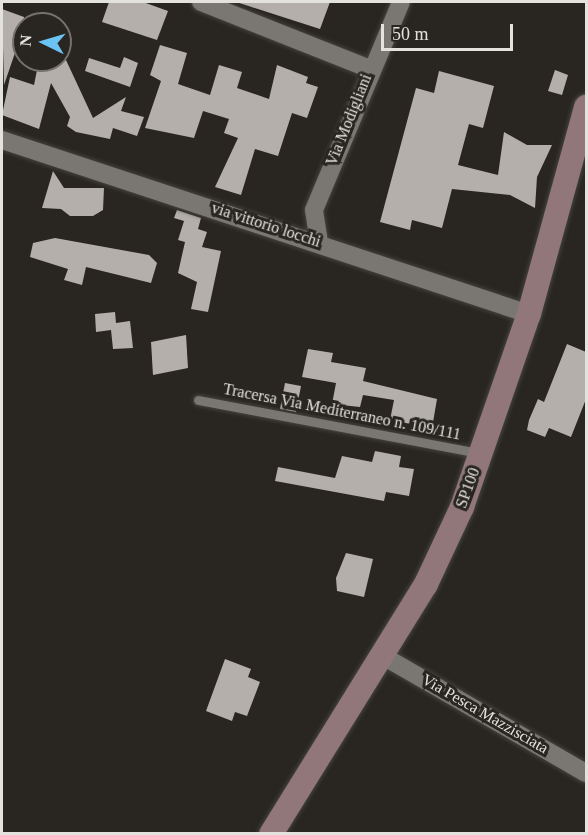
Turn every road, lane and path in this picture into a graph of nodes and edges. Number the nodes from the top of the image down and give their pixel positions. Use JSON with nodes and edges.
{"nodes":[{"id":1,"x":201,"y":2,"type":"edge"},
{"id":2,"x":401,"y":2,"type":"edge"},
{"id":3,"x":369,"y":69,"type":"junction"},
{"id":4,"x":586,"y":107,"type":"edge"},
{"id":5,"x":2,"y":140,"type":"edge"},
{"id":6,"x":319,"y":242,"type":"junction"},
{"id":7,"x":529,"y":314,"type":"junction"},
{"id":8,"x":198,"y":400,"type":"dead end"},
{"id":9,"x":481,"y":454,"type":"junction"},
{"id":10,"x":383,"y":656,"type":"junction"},
{"id":11,"x":586,"y":773,"type":"edge"},
{"id":12,"x":272,"y":834,"type":"edge"}],
"edges":[{"from":1,"to":3,"type":"street"},
{"from":2,"to":3,"type":"street","name":"Via Modigliani"},
{"from":3,"to":6,"type":"street","name":"Via Modigliani"},
{"from":4,"to":7,"type":"main road","name":"SP100","number":"SP100"},
{"from":5,"to":6,"type":"street","name":"via vittorio locchi"},
{"from":6,"to":7,"type":"street","name":"via vittorio locchi"},
{"from":7,"to":9,"type":"main road","name":"SP100","number":"SP100"},
{"from":8,"to":9,"type":"lane","name":"Tracersa Via Mediterraneo n. 109/111"},
{"from":9,"to":10,"type":"main road","name":"SP100","number":"SP100"},
{"from":10,"to":11,"type":"street","name":"Via Pesca Mazzisciata"},
{"from":10,"to":12,"type":"main road","name":"SP100","number":"SP100"}]}
